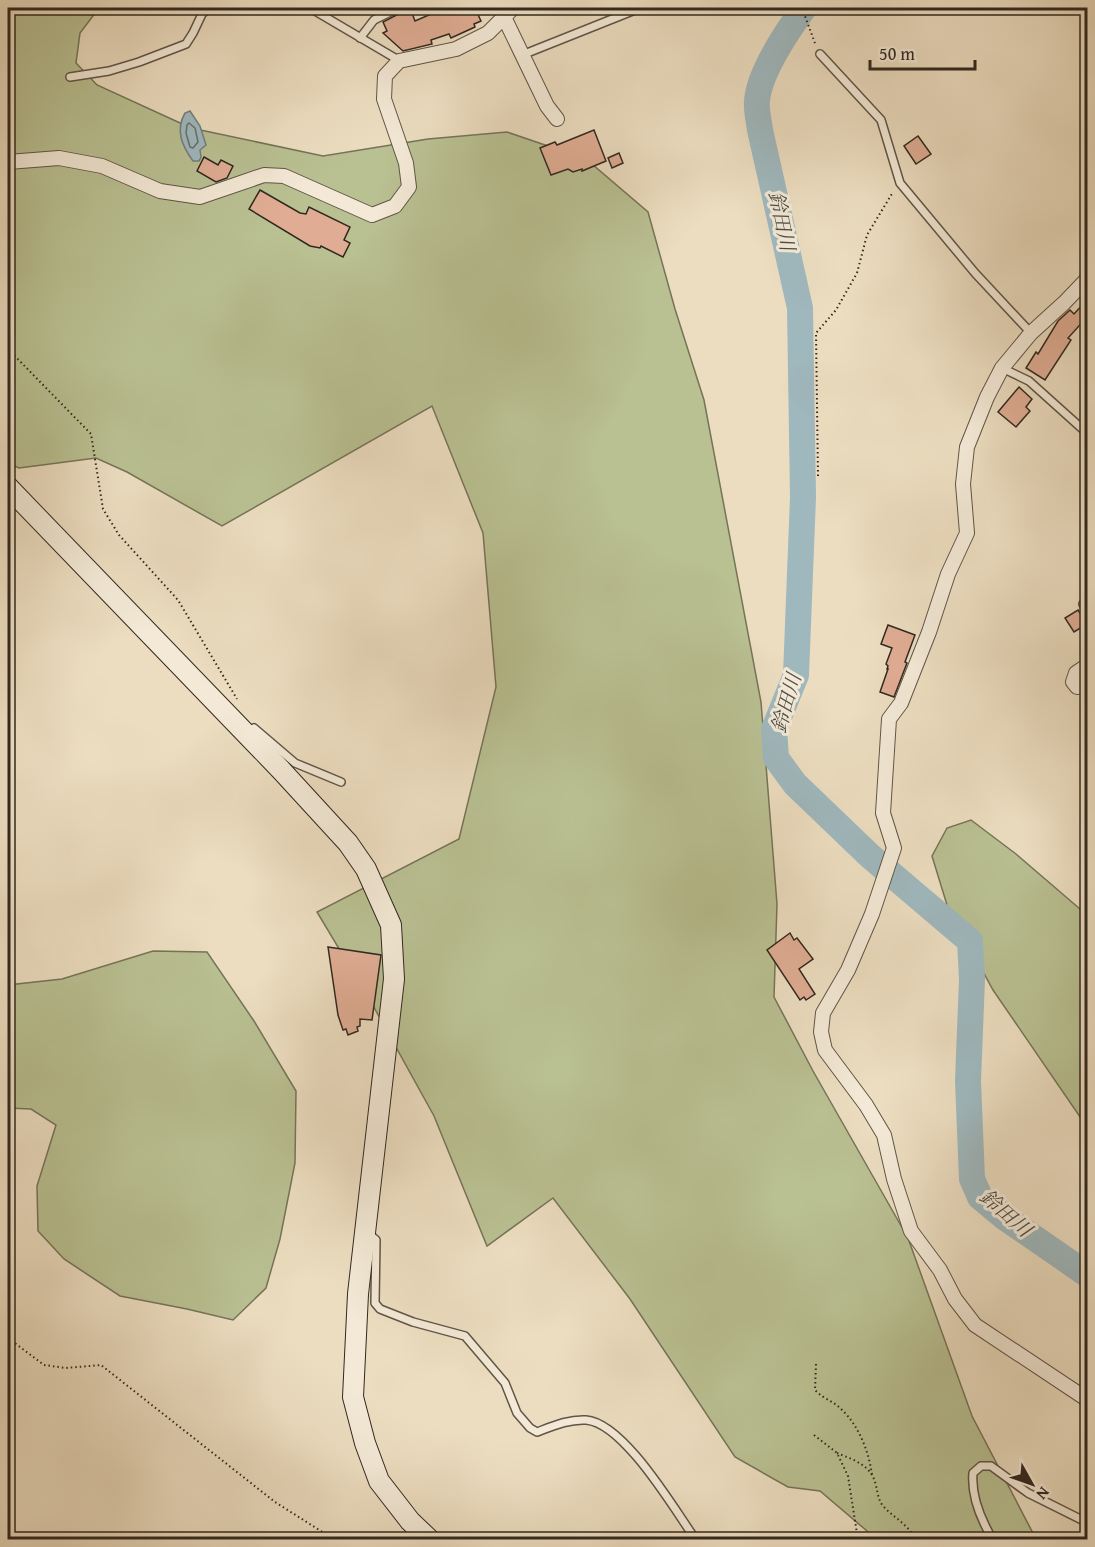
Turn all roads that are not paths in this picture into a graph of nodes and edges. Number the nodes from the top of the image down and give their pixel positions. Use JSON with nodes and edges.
{"nodes":[{"id":1,"x":209,"y":8,"type":"edge"},
{"id":2,"x":310,"y":8,"type":"edge"},
{"id":3,"x":640,"y":8,"type":"edge"},
{"id":4,"x":396,"y":9,"type":"edge"},
{"id":5,"x":504,"y":11,"type":"edge"},
{"id":6,"x":360,"y":38,"type":"junction"},
{"id":7,"x":820,"y":54,"type":"road end"},
{"id":8,"x":522,"y":55,"type":"junction"},
{"id":9,"x":400,"y":61,"type":"junction"},
{"id":10,"x":70,"y":77,"type":"dead end"},
{"id":11,"x":557,"y":119,"type":"dead end"},
{"id":12,"x":8,"y":162,"type":"edge"},
{"id":13,"x":1088,"y":278,"type":"edge"},
{"id":14,"x":1031,"y":333,"type":"junction"},
{"id":15,"x":1002,"y":368,"type":"junction"},
{"id":16,"x":1088,"y":434,"type":"edge"},
{"id":17,"x":8,"y":487,"type":"edge"},
{"id":18,"x":1088,"y":598,"type":"edge"},
{"id":19,"x":1088,"y":613,"type":"edge"},
{"id":20,"x":1088,"y":665,"type":"edge"},
{"id":21,"x":1088,"y":686,"type":"edge"},
{"id":22,"x":251,"y":731,"type":"junction"},
{"id":23,"x":341,"y":782,"type":"dead end"},
{"id":24,"x":366,"y":1232,"type":"junction"},
{"id":25,"x":1088,"y":1400,"type":"edge"},
{"id":26,"x":1088,"y":1523,"type":"edge"},
{"id":27,"x":430,"y":1539,"type":"edge"},
{"id":28,"x":696,"y":1539,"type":"edge"},
{"id":29,"x":993,"y":1539,"type":"edge"}],
"edges":[{"from":1,"to":10,"type":"lane"},
{"from":2,"to":6,"type":"lane"},
{"from":3,"to":8,"type":"lane"},
{"from":4,"to":6,"type":"lane"},
{"from":5,"to":8,"type":"street"},
{"from":5,"to":9,"type":"street"},
{"from":6,"to":9,"type":"lane"},
{"from":7,"to":14,"type":"lane"},
{"from":8,"to":11,"type":"street"},
{"from":9,"to":12,"type":"street"},
{"from":13,"to":14,"type":"street"},
{"from":14,"to":15,"type":"street"},
{"from":15,"to":16,"type":"lane"},
{"from":15,"to":25,"type":"street"},
{"from":17,"to":22,"type":"street"},
{"from":18,"to":19,"type":"lane"},
{"from":20,"to":21,"type":"street"},
{"from":22,"to":23,"type":"lane"},
{"from":22,"to":24,"type":"street"},
{"from":24,"to":27,"type":"street"},
{"from":24,"to":28,"type":"lane"},
{"from":26,"to":29,"type":"lane"}]}
